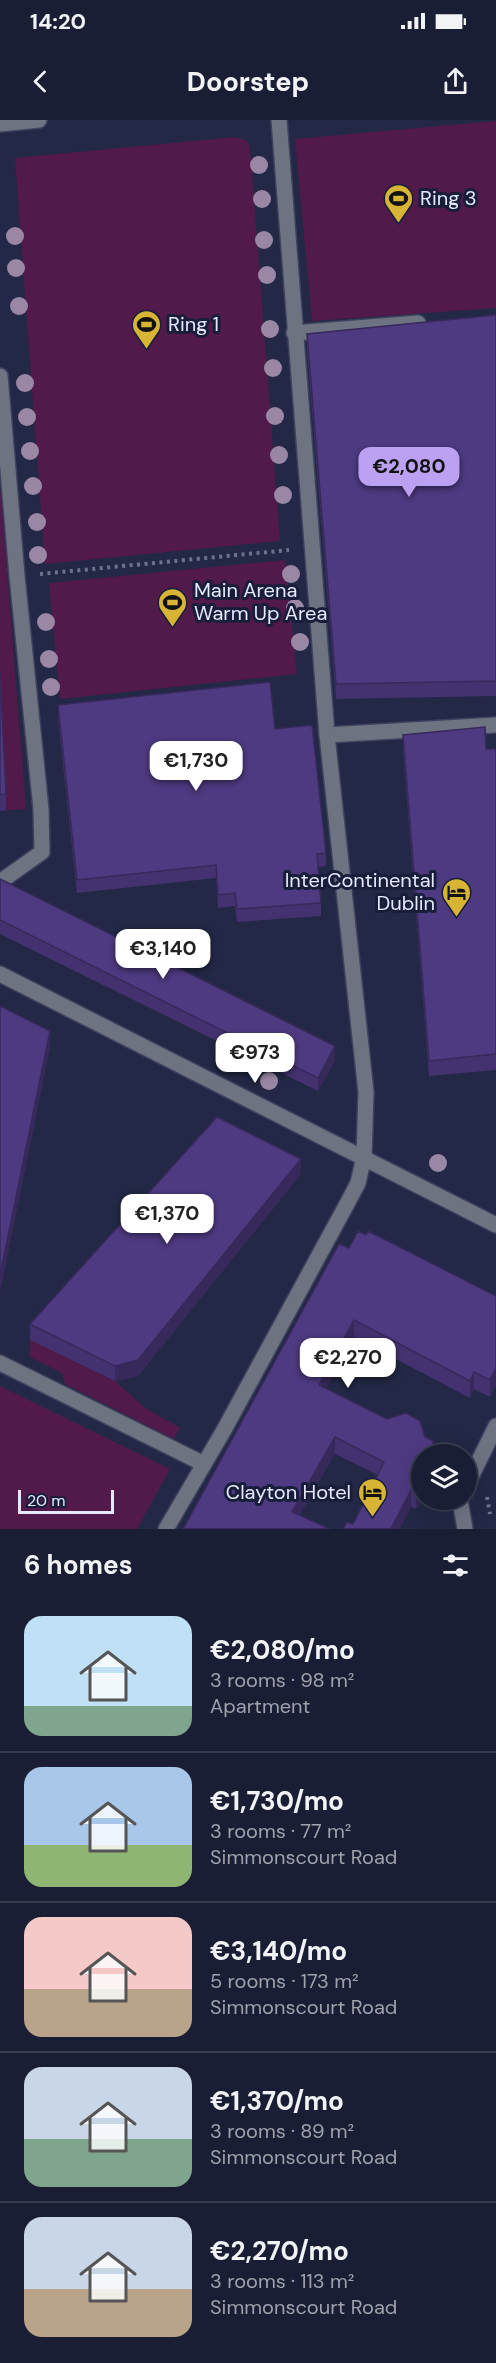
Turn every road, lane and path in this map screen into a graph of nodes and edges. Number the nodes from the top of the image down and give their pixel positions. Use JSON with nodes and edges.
{"nodes":[{"id":1,"x":39,"y":120,"type":"edge"},
{"id":2,"x":279,"y":120,"type":"edge"},
{"id":3,"x":0,"y":124,"type":"edge"},
{"id":4,"x":429,"y":322,"type":"edge"},
{"id":5,"x":294,"y":333,"type":"junction"},
{"id":6,"x":0,"y":376,"type":"edge"},
{"id":7,"x":311,"y":548,"type":"junction"},
{"id":8,"x":17,"y":576,"type":"junction"},
{"id":9,"x":496,"y":725,"type":"edge"},
{"id":10,"x":327,"y":735,"type":"junction"},
{"id":11,"x":0,"y":882,"type":"edge"},
{"id":12,"x":0,"y":974,"type":"edge"},
{"id":13,"x":363,"y":1157,"type":"junction"},
{"id":14,"x":496,"y":1225,"type":"edge"},
{"id":15,"x":0,"y":1363,"type":"edge"},
{"id":16,"x":496,"y":1426,"type":"edge"},
{"id":17,"x":204,"y":1464,"type":"junction"},
{"id":18,"x":477,"y":1465,"type":"edge"},
{"id":19,"x":462,"y":1510,"type":"edge"},
{"id":20,"x":166,"y":1529,"type":"edge"},
{"id":21,"x":465,"y":1529,"type":"edge"}],
"edges":[{"from":1,"to":3,"type":"street"},
{"from":2,"to":5,"type":"street"},
{"from":4,"to":5,"type":"street"},
{"from":5,"to":7,"type":"street"},
{"from":6,"to":8,"type":"street"},
{"from":7,"to":8,"type":"path"},
{"from":7,"to":10,"type":"street"},
{"from":8,"to":11,"type":"street"},
{"from":9,"to":10,"type":"street"},
{"from":10,"to":13,"type":"street"},
{"from":12,"to":13,"type":"street"},
{"from":13,"to":14,"type":"street"},
{"from":13,"to":17,"type":"street"},
{"from":15,"to":17,"type":"street"},
{"from":16,"to":18,"type":"street"},
{"from":17,"to":20,"type":"street"},
{"from":19,"to":21,"type":"street"}]}
